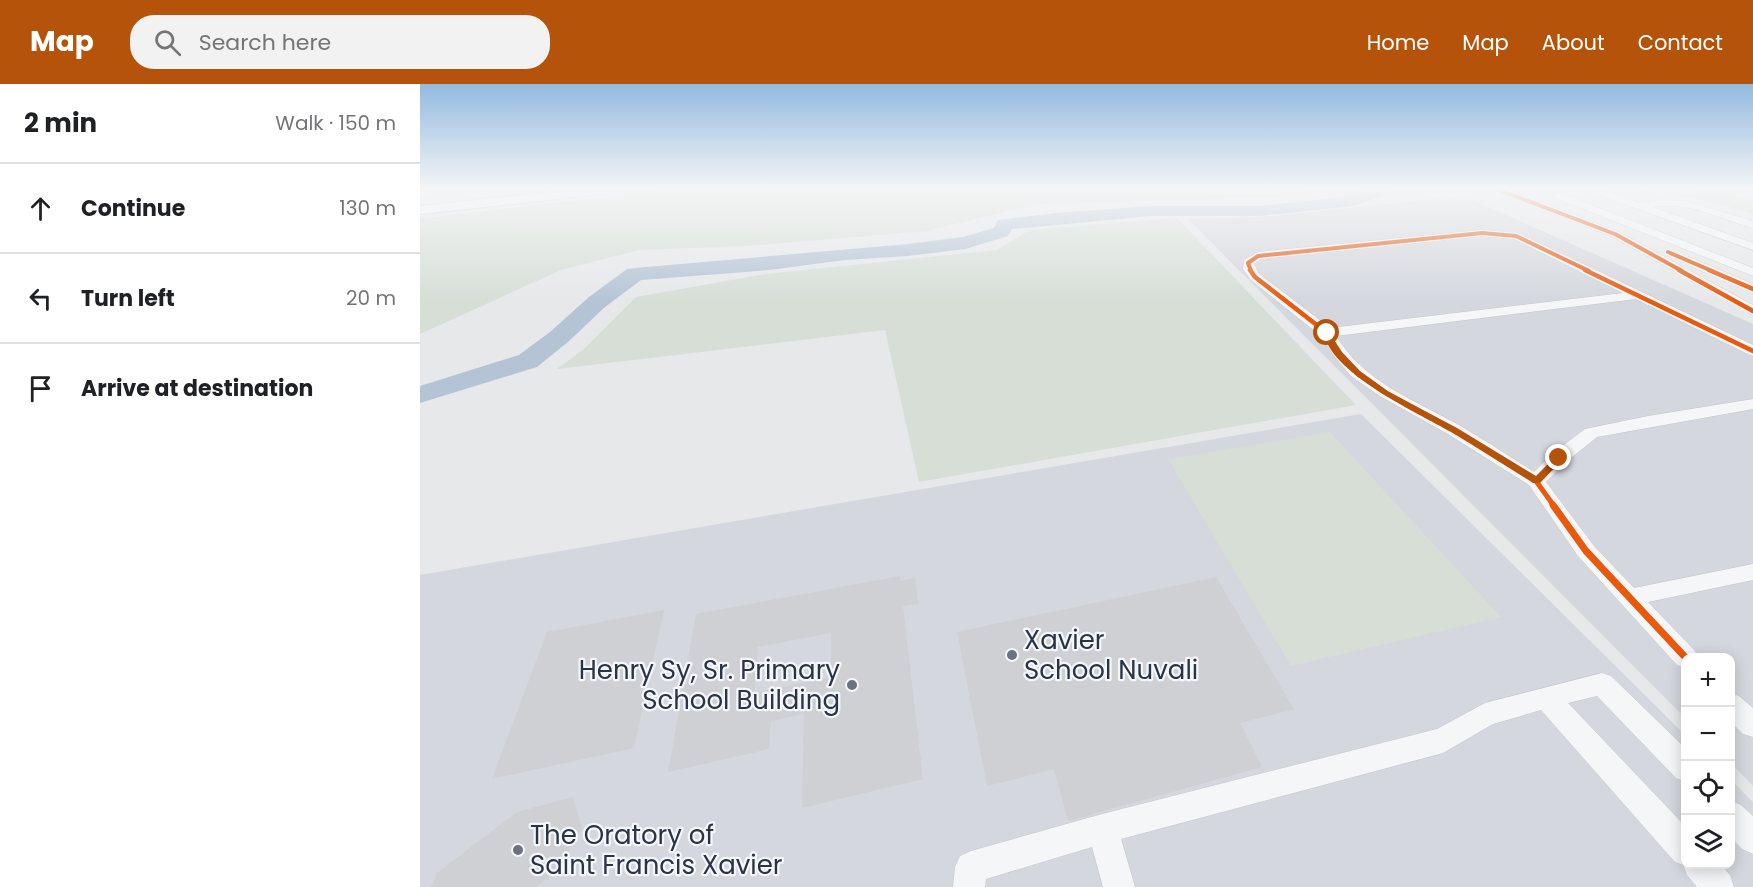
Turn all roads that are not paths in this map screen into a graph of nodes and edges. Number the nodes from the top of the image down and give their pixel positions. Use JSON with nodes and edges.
{"nodes":[{"id":1,"x":1573,"y":226,"type":"edge"},
{"id":2,"x":1596,"y":226,"type":"edge"},
{"id":3,"x":1599,"y":226,"type":"edge"},
{"id":4,"x":1637,"y":226,"type":"edge"},
{"id":5,"x":1697,"y":226,"type":"edge"},
{"id":6,"x":1644,"y":246,"type":"junction"},
{"id":7,"x":1753,"y":247,"type":"edge"},
{"id":8,"x":1753,"y":272,"type":"edge"},
{"id":9,"x":1711,"y":286,"type":"junction"},
{"id":10,"x":1753,"y":289,"type":"edge"},
{"id":11,"x":1640,"y":295,"type":"junction"},
{"id":12,"x":1753,"y":311,"type":"edge"},
{"id":13,"x":1327,"y":333,"type":"junction"},
{"id":14,"x":1753,"y":351,"type":"edge"},
{"id":15,"x":1753,"y":404,"type":"edge"},
{"id":16,"x":1536,"y":481,"type":"junction"},
{"id":17,"x":1753,"y":572,"type":"edge"},
{"id":18,"x":1631,"y":597,"type":"junction"},
{"id":19,"x":1682,"y":653,"type":"edge"},
{"id":20,"x":1546,"y":697,"type":"junction"},
{"id":21,"x":1734,"y":707,"type":"edge"},
{"id":22,"x":1753,"y":725,"type":"edge"},
{"id":23,"x":1681,"y":764,"type":"edge"},
{"id":24,"x":1735,"y":819,"type":"edge"},
{"id":25,"x":1102,"y":829,"type":"junction"},
{"id":26,"x":1753,"y":838,"type":"edge"},
{"id":27,"x":1681,"y":846,"type":"edge"},
{"id":28,"x":1702,"y":869,"type":"edge"},
{"id":29,"x":970,"y":877,"type":"edge"},
{"id":30,"x":1119,"y":887,"type":"edge"},
{"id":31,"x":1718,"y":887,"type":"edge"}],
"edges":[{"from":1,"to":9,"type":"street"},
{"from":2,"to":6,"type":"street"},
{"from":3,"to":6,"type":"street"},
{"from":4,"to":8,"type":"street"},
{"from":5,"to":7,"type":"street"},
{"from":6,"to":9,"type":"street"},
{"from":6,"to":10,"type":"street"},
{"from":9,"to":12,"type":"street"},
{"from":11,"to":13,"type":"street"},
{"from":11,"to":13,"type":"street"},
{"from":11,"to":14,"type":"street"},
{"from":13,"to":16,"type":"street"},
{"from":15,"to":16,"type":"street"},
{"from":16,"to":18,"type":"street"},
{"from":17,"to":18,"type":"street"},
{"from":18,"to":19,"type":"street"},
{"from":20,"to":23,"type":"street"},
{"from":20,"to":25,"type":"street"},
{"from":20,"to":27,"type":"street"},
{"from":21,"to":22,"type":"street"},
{"from":24,"to":26,"type":"street"},
{"from":25,"to":29,"type":"street"},
{"from":25,"to":30,"type":"street"},
{"from":28,"to":31,"type":"street"}]}
